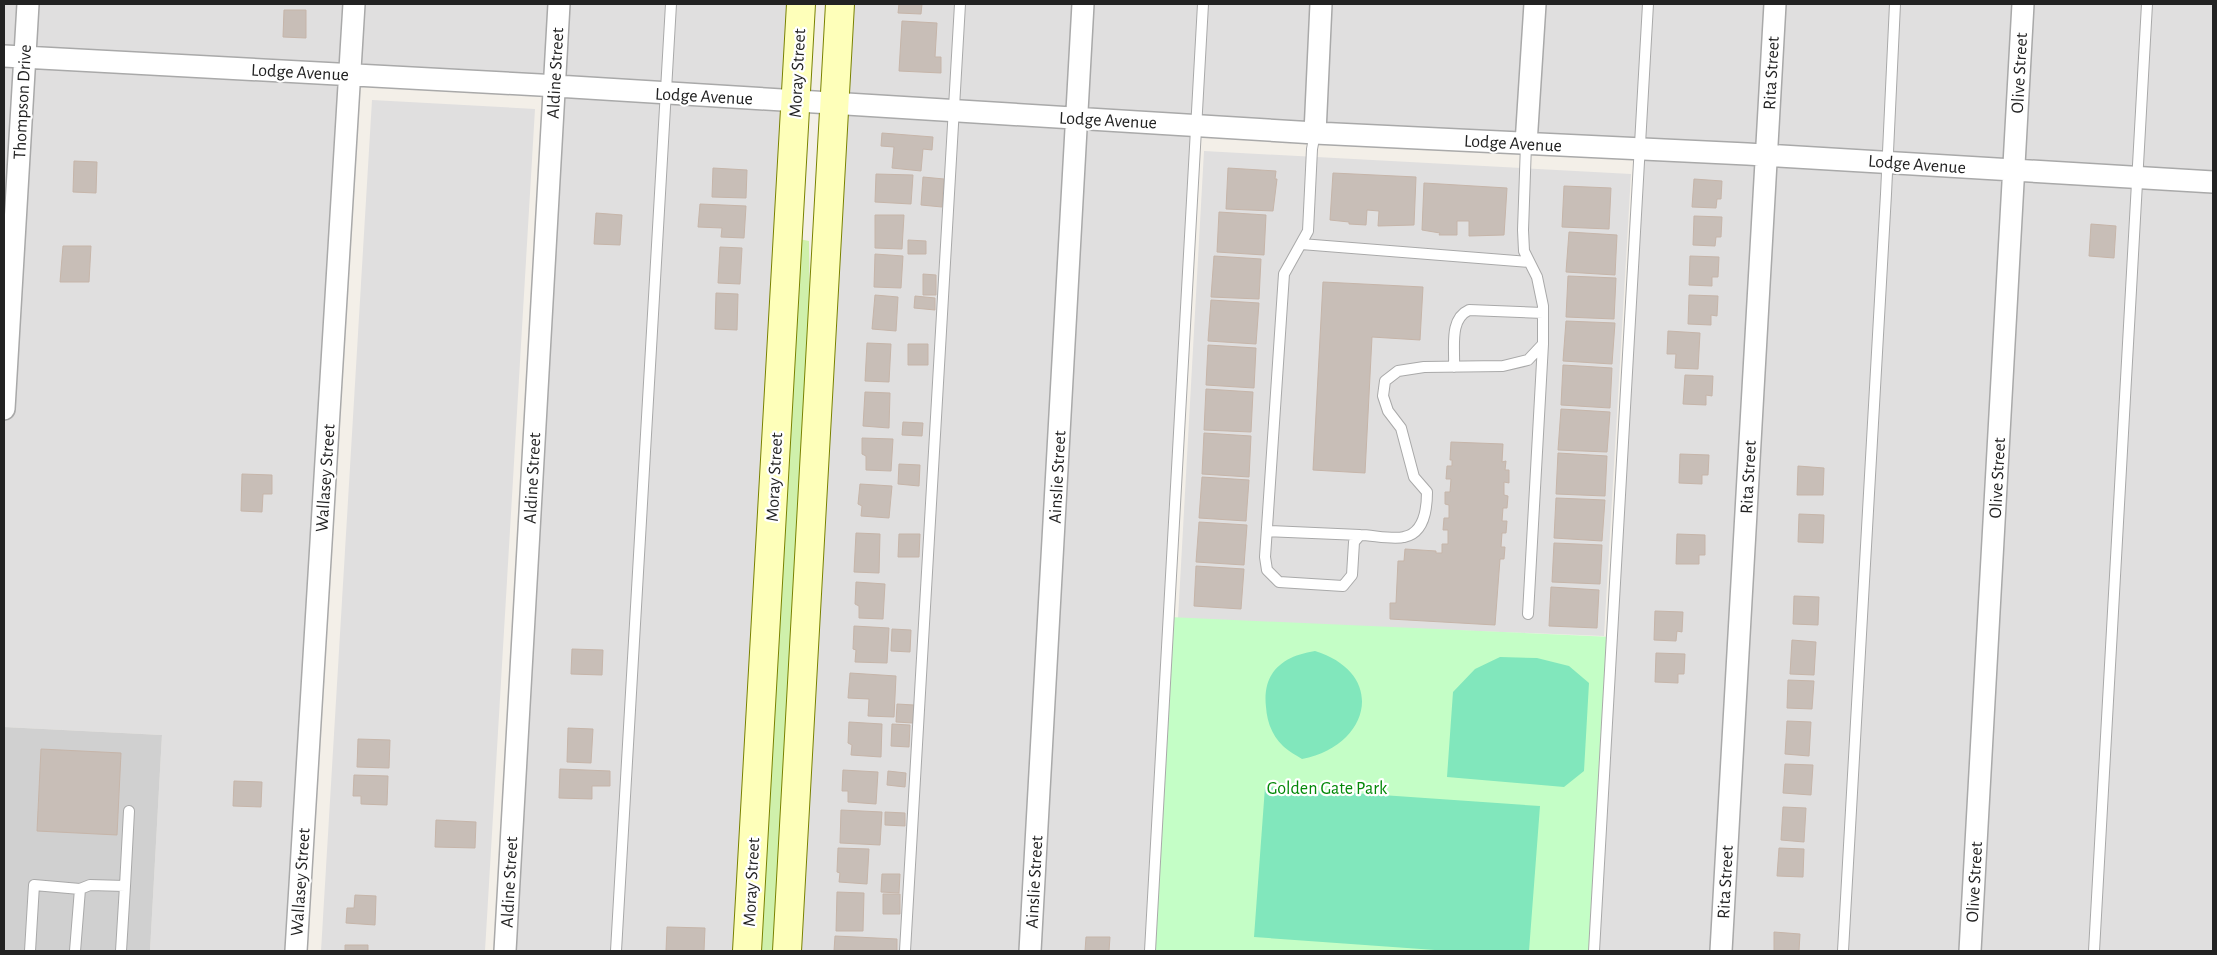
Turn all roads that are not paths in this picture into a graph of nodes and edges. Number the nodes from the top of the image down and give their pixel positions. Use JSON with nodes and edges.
{"nodes":[{"id":1,"x":28,"y":4,"type":"edge"},
{"id":2,"x":354,"y":4,"type":"edge"},
{"id":3,"x":559,"y":4,"type":"edge"},
{"id":4,"x":671,"y":4,"type":"edge"},
{"id":5,"x":801,"y":4,"type":"edge"},
{"id":6,"x":840,"y":4,"type":"edge"},
{"id":7,"x":960,"y":4,"type":"edge"},
{"id":8,"x":1083,"y":4,"type":"edge"},
{"id":9,"x":1203,"y":4,"type":"edge"},
{"id":10,"x":1321,"y":4,"type":"edge"},
{"id":11,"x":1535,"y":4,"type":"edge"},
{"id":12,"x":1648,"y":4,"type":"edge"},
{"id":13,"x":1775,"y":4,"type":"edge"},
{"id":14,"x":1895,"y":4,"type":"edge"},
{"id":15,"x":2023,"y":4,"type":"edge"},
{"id":16,"x":2147,"y":4,"type":"edge"},
{"id":17,"x":4,"y":56,"type":"edge"},
{"id":18,"x":25,"y":57,"type":"junction"},
{"id":19,"x":351,"y":75,"type":"junction"},
{"id":20,"x":554,"y":86,"type":"junction"},
{"id":21,"x":666,"y":94,"type":"junction"},
{"id":22,"x":796,"y":101,"type":"junction"},
{"id":23,"x":834,"y":104,"type":"junction"},
{"id":24,"x":954,"y":111,"type":"junction"},
{"id":25,"x":1077,"y":118,"type":"junction"},
{"id":26,"x":1196,"y":125,"type":"junction"},
{"id":27,"x":1315,"y":133,"type":"junction"},
{"id":28,"x":1526,"y":144,"type":"junction"},
{"id":29,"x":1640,"y":150,"type":"junction"},
{"id":30,"x":1766,"y":155,"type":"junction"},
{"id":31,"x":1886,"y":162,"type":"junction"},
{"id":32,"x":2014,"y":170,"type":"junction"},
{"id":33,"x":2138,"y":178,"type":"junction"},
{"id":34,"x":2213,"y":182,"type":"edge"},
{"id":35,"x":1301,"y":244,"type":"junction"},
{"id":36,"x":1529,"y":262,"type":"junction"},
{"id":37,"x":1544,"y":313,"type":"junction"},
{"id":38,"x":1544,"y":344,"type":"junction"},
{"id":39,"x":1454,"y":367,"type":"junction"},
{"id":40,"x":4,"y":409,"type":"edge"},
{"id":41,"x":1267,"y":530,"type":"junction"},
{"id":42,"x":1360,"y":535,"type":"junction"},
{"id":43,"x":1528,"y":614,"type":"dead end"},
{"id":44,"x":129,"y":811,"type":"dead end"},
{"id":45,"x":125,"y":886,"type":"junction"},
{"id":46,"x":80,"y":889,"type":"junction"},
{"id":47,"x":30,"y":951,"type":"edge"},
{"id":48,"x":75,"y":951,"type":"edge"},
{"id":49,"x":121,"y":951,"type":"edge"},
{"id":50,"x":296,"y":951,"type":"edge"},
{"id":51,"x":505,"y":951,"type":"edge"},
{"id":52,"x":616,"y":951,"type":"edge"},
{"id":53,"x":747,"y":951,"type":"edge"},
{"id":54,"x":787,"y":951,"type":"edge"},
{"id":55,"x":905,"y":951,"type":"edge"},
{"id":56,"x":1030,"y":951,"type":"edge"},
{"id":57,"x":1150,"y":951,"type":"edge"},
{"id":58,"x":1594,"y":951,"type":"edge"},
{"id":59,"x":1721,"y":951,"type":"edge"},
{"id":60,"x":1843,"y":951,"type":"edge"},
{"id":61,"x":1970,"y":951,"type":"edge"},
{"id":62,"x":2094,"y":951,"type":"edge"}],
"edges":[{"from":1,"to":18,"type":"street","name":"Thompson Drive"},
{"from":2,"to":19,"type":"street","name":"Wallasey Street"},
{"from":3,"to":20,"type":"street","name":"Aldine Street"},
{"from":4,"to":21,"type":"lane"},
{"from":5,"to":22,"type":"main road","name":"Moray Street"},
{"from":6,"to":23,"type":"main road"},
{"from":7,"to":24,"type":"lane"},
{"from":8,"to":25,"type":"street","name":"Ainslie Street"},
{"from":9,"to":26,"type":"lane"},
{"from":10,"to":27,"type":"street"},
{"from":11,"to":28,"type":"street"},
{"from":12,"to":29,"type":"lane"},
{"from":13,"to":30,"type":"street","name":"Rita Street"},
{"from":14,"to":31,"type":"lane"},
{"from":15,"to":32,"type":"street","name":"Olive Street"},
{"from":16,"to":33,"type":"lane"},
{"from":17,"to":18,"type":"street","name":"Lodge Avenue"},
{"from":18,"to":19,"type":"street","name":"Lodge Avenue"},
{"from":18,"to":40,"type":"street","name":"Thompson Drive"},
{"from":19,"to":20,"type":"street","name":"Lodge Avenue"},
{"from":19,"to":50,"type":"street","name":"Wallasey Street"},
{"from":20,"to":21,"type":"street","name":"Lodge Avenue"},
{"from":20,"to":51,"type":"street","name":"Aldine Street"},
{"from":21,"to":22,"type":"street","name":"Lodge Avenue"},
{"from":21,"to":52,"type":"lane"},
{"from":22,"to":23,"type":"street","name":"Lodge Avenue"},
{"from":22,"to":53,"type":"main road","name":"Moray Street"},
{"from":23,"to":24,"type":"street","name":"Lodge Avenue"},
{"from":23,"to":54,"type":"main road"},
{"from":24,"to":25,"type":"street","name":"Lodge Avenue"},
{"from":24,"to":55,"type":"lane"},
{"from":25,"to":26,"type":"street","name":"Lodge Avenue"},
{"from":25,"to":56,"type":"street","name":"Ainslie Street"},
{"from":26,"to":27,"type":"street","name":"Lodge Avenue"},
{"from":26,"to":57,"type":"lane"},
{"from":27,"to":28,"type":"street","name":"Lodge Avenue"},
{"from":27,"to":35,"type":"lane"},
{"from":28,"to":29,"type":"street","name":"Lodge Avenue"},
{"from":28,"to":36,"type":"lane"},
{"from":29,"to":30,"type":"street","name":"Lodge Avenue"},
{"from":29,"to":58,"type":"lane"},
{"from":30,"to":31,"type":"street","name":"Lodge Avenue"},
{"from":30,"to":59,"type":"street","name":"Rita Street"},
{"from":31,"to":32,"type":"street","name":"Lodge Avenue"},
{"from":31,"to":60,"type":"lane"},
{"from":32,"to":33,"type":"street","name":"Lodge Avenue"},
{"from":32,"to":61,"type":"street","name":"Olive Street"},
{"from":33,"to":34,"type":"street","name":"Lodge Avenue"},
{"from":33,"to":62,"type":"lane"},
{"from":35,"to":36,"type":"lane"},
{"from":35,"to":41,"type":"lane"},
{"from":36,"to":37,"type":"lane"},
{"from":37,"to":38,"type":"lane"},
{"from":37,"to":39,"type":"lane"},
{"from":38,"to":39,"type":"lane"},
{"from":38,"to":43,"type":"lane"},
{"from":39,"to":42,"type":"lane"},
{"from":41,"to":42,"type":"lane"},
{"from":41,"to":42,"type":"lane"},
{"from":44,"to":45,"type":"lane"},
{"from":45,"to":46,"type":"lane"},
{"from":45,"to":49,"type":"lane"},
{"from":46,"to":47,"type":"lane"},
{"from":46,"to":48,"type":"lane"}]}
